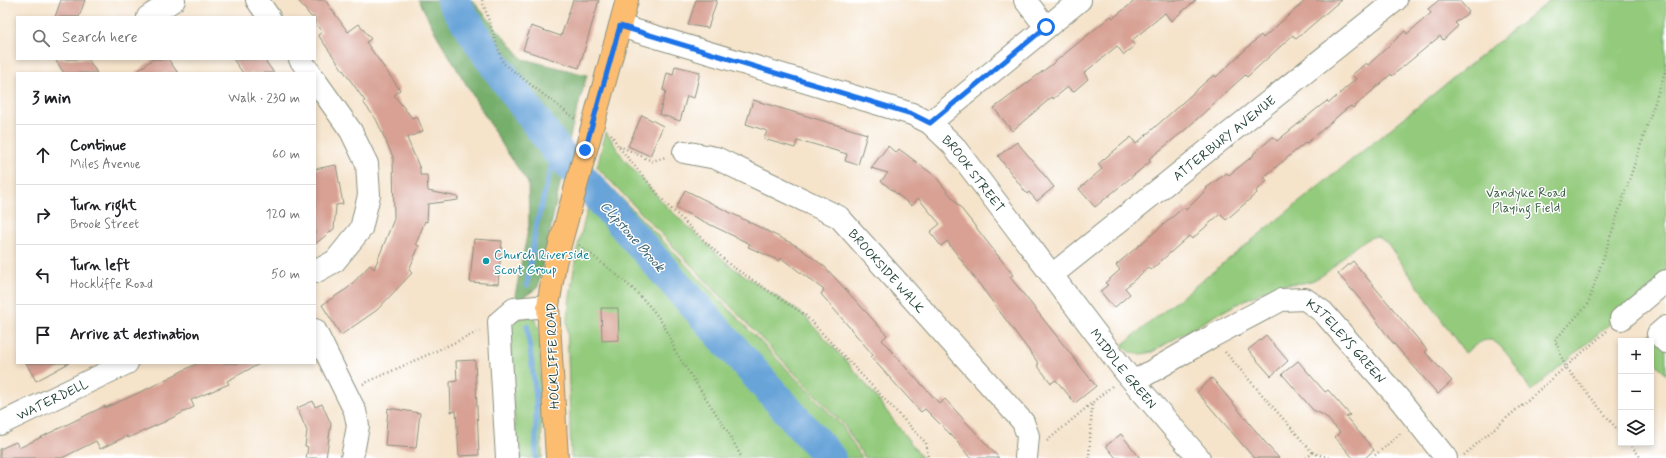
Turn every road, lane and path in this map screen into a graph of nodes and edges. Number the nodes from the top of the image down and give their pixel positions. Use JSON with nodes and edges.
{"nodes":[{"id":1,"x":174,"y":0,"type":"edge"},
{"id":2,"x":257,"y":0,"type":"edge"},
{"id":3,"x":482,"y":0,"type":"edge"},
{"id":4,"x":627,"y":0,"type":"edge"},
{"id":5,"x":1025,"y":0,"type":"edge"},
{"id":6,"x":1080,"y":0,"type":"edge"},
{"id":7,"x":1396,"y":0,"type":"edge"},
{"id":8,"x":150,"y":16,"type":"edge"},
{"id":9,"x":268,"y":16,"type":"edge"},
{"id":10,"x":620,"y":26,"type":"junction"},
{"id":11,"x":1046,"y":27,"type":"junction"},
{"id":12,"x":301,"y":60,"type":"edge"},
{"id":13,"x":1666,"y":69,"type":"edge"},
{"id":14,"x":309,"y":72,"type":"edge"},
{"id":15,"x":316,"y":81,"type":"edge"},
{"id":16,"x":930,"y":123,"type":"junction"},
{"id":17,"x":593,"y":124,"type":"junction"},
{"id":18,"x":618,"y":146,"type":"junction"},
{"id":19,"x":684,"y":152,"type":"joint"},
{"id":20,"x":573,"y":240,"type":"dead end"},
{"id":21,"x":316,"y":271,"type":"edge"},
{"id":22,"x":1052,"y":275,"type":"junction"},
{"id":23,"x":1666,"y":281,"type":"edge"},
{"id":24,"x":548,"y":306,"type":"junction"},
{"id":25,"x":1621,"y":319,"type":"joint"},
{"id":26,"x":499,"y":322,"type":"junction"},
{"id":27,"x":1666,"y":327,"type":"edge"},
{"id":28,"x":316,"y":332,"type":"edge"},
{"id":29,"x":1211,"y":337,"type":"junction"},
{"id":30,"x":1666,"y":342,"type":"edge"},
{"id":31,"x":125,"y":364,"type":"edge"},
{"id":32,"x":1565,"y":366,"type":"junction"},
{"id":33,"x":1130,"y":377,"type":"junction"},
{"id":34,"x":346,"y":392,"type":"junction"},
{"id":35,"x":1092,"y":404,"type":"junction"},
{"id":36,"x":1416,"y":420,"type":"junction"},
{"id":37,"x":0,"y":424,"type":"edge"},
{"id":38,"x":1618,"y":430,"type":"edge"},
{"id":39,"x":1044,"y":443,"type":"dead end"},
{"id":40,"x":1631,"y":446,"type":"edge"},
{"id":41,"x":1313,"y":453,"type":"junction"},
{"id":42,"x":352,"y":458,"type":"edge"},
{"id":43,"x":507,"y":458,"type":"edge"},
{"id":44,"x":557,"y":458,"type":"edge"},
{"id":45,"x":742,"y":458,"type":"edge"},
{"id":46,"x":928,"y":458,"type":"edge"},
{"id":47,"x":1026,"y":458,"type":"edge"},
{"id":48,"x":1088,"y":458,"type":"edge"},
{"id":49,"x":1199,"y":458,"type":"edge"},
{"id":50,"x":1306,"y":458,"type":"edge"},
{"id":51,"x":1330,"y":458,"type":"edge"},
{"id":52,"x":1372,"y":458,"type":"edge"},
{"id":53,"x":1446,"y":458,"type":"edge"},
{"id":54,"x":1460,"y":458,"type":"edge"},
{"id":55,"x":1641,"y":458,"type":"edge"}],
"edges":[{"from":1,"to":8,"type":"street"},
{"from":2,"to":9,"type":"street"},
{"from":3,"to":17,"type":"path"},
{"from":4,"to":10,"type":"main road","name":"HOCKLIFFE ROAD"},
{"from":5,"to":11,"type":"street"},
{"from":6,"to":11,"type":"street"},
{"from":7,"to":22,"type":"street","name":"ATTERBURY AVENUE"},
{"from":10,"to":16,"type":"street","name":"BROOK STREET"},
{"from":10,"to":17,"type":"main road","name":"HOCKLIFFE ROAD"},
{"from":11,"to":16,"type":"street"},
{"from":12,"to":14,"type":"street"},
{"from":13,"to":32,"type":"path"},
{"from":15,"to":21,"type":"street"},
{"from":16,"to":22,"type":"street","name":"BROOK STREET"},
{"from":17,"to":18,"type":"path"},
{"from":17,"to":24,"type":"main road","name":"HOCKLIFFE ROAD"},
{"from":18,"to":19,"type":"path"},
{"from":18,"to":46,"type":"path"},
{"from":19,"to":47,"type":"street","name":"BROOKSIDE WALK"},
{"from":20,"to":45,"type":"path"},
{"from":22,"to":33,"type":"street","name":"MIDDLE GREEN"},
{"from":23,"to":25,"type":"street"},
{"from":24,"to":26,"type":"street"},
{"from":24,"to":44,"type":"main road","name":"HOCKLIFFE ROAD"},
{"from":25,"to":32,"type":"path"},
{"from":26,"to":34,"type":"path"},
{"from":26,"to":43,"type":"street"},
{"from":27,"to":30,"type":"street"},
{"from":28,"to":34,"type":"street"},
{"from":29,"to":33,"type":"street","name":"KITELEYS GREEN"},
{"from":29,"to":36,"type":"street","name":"KITELEYS GREEN"},
{"from":29,"to":41,"type":"path"},
{"from":31,"to":37,"type":"street","name":"WATERDELL"},
{"from":32,"to":38,"type":"path"},
{"from":32,"to":54,"type":"path"},
{"from":33,"to":35,"type":"path"},
{"from":33,"to":49,"type":"street","name":"MIDDLE GREEN"},
{"from":34,"to":42,"type":"street"},
{"from":35,"to":39,"type":"path"},
{"from":35,"to":48,"type":"path"},
{"from":36,"to":52,"type":"path"},
{"from":36,"to":53,"type":"street","name":"KITELEYS GREEN"},
{"from":40,"to":55,"type":"path"},
{"from":41,"to":50,"type":"path"},
{"from":41,"to":51,"type":"path"}]}
